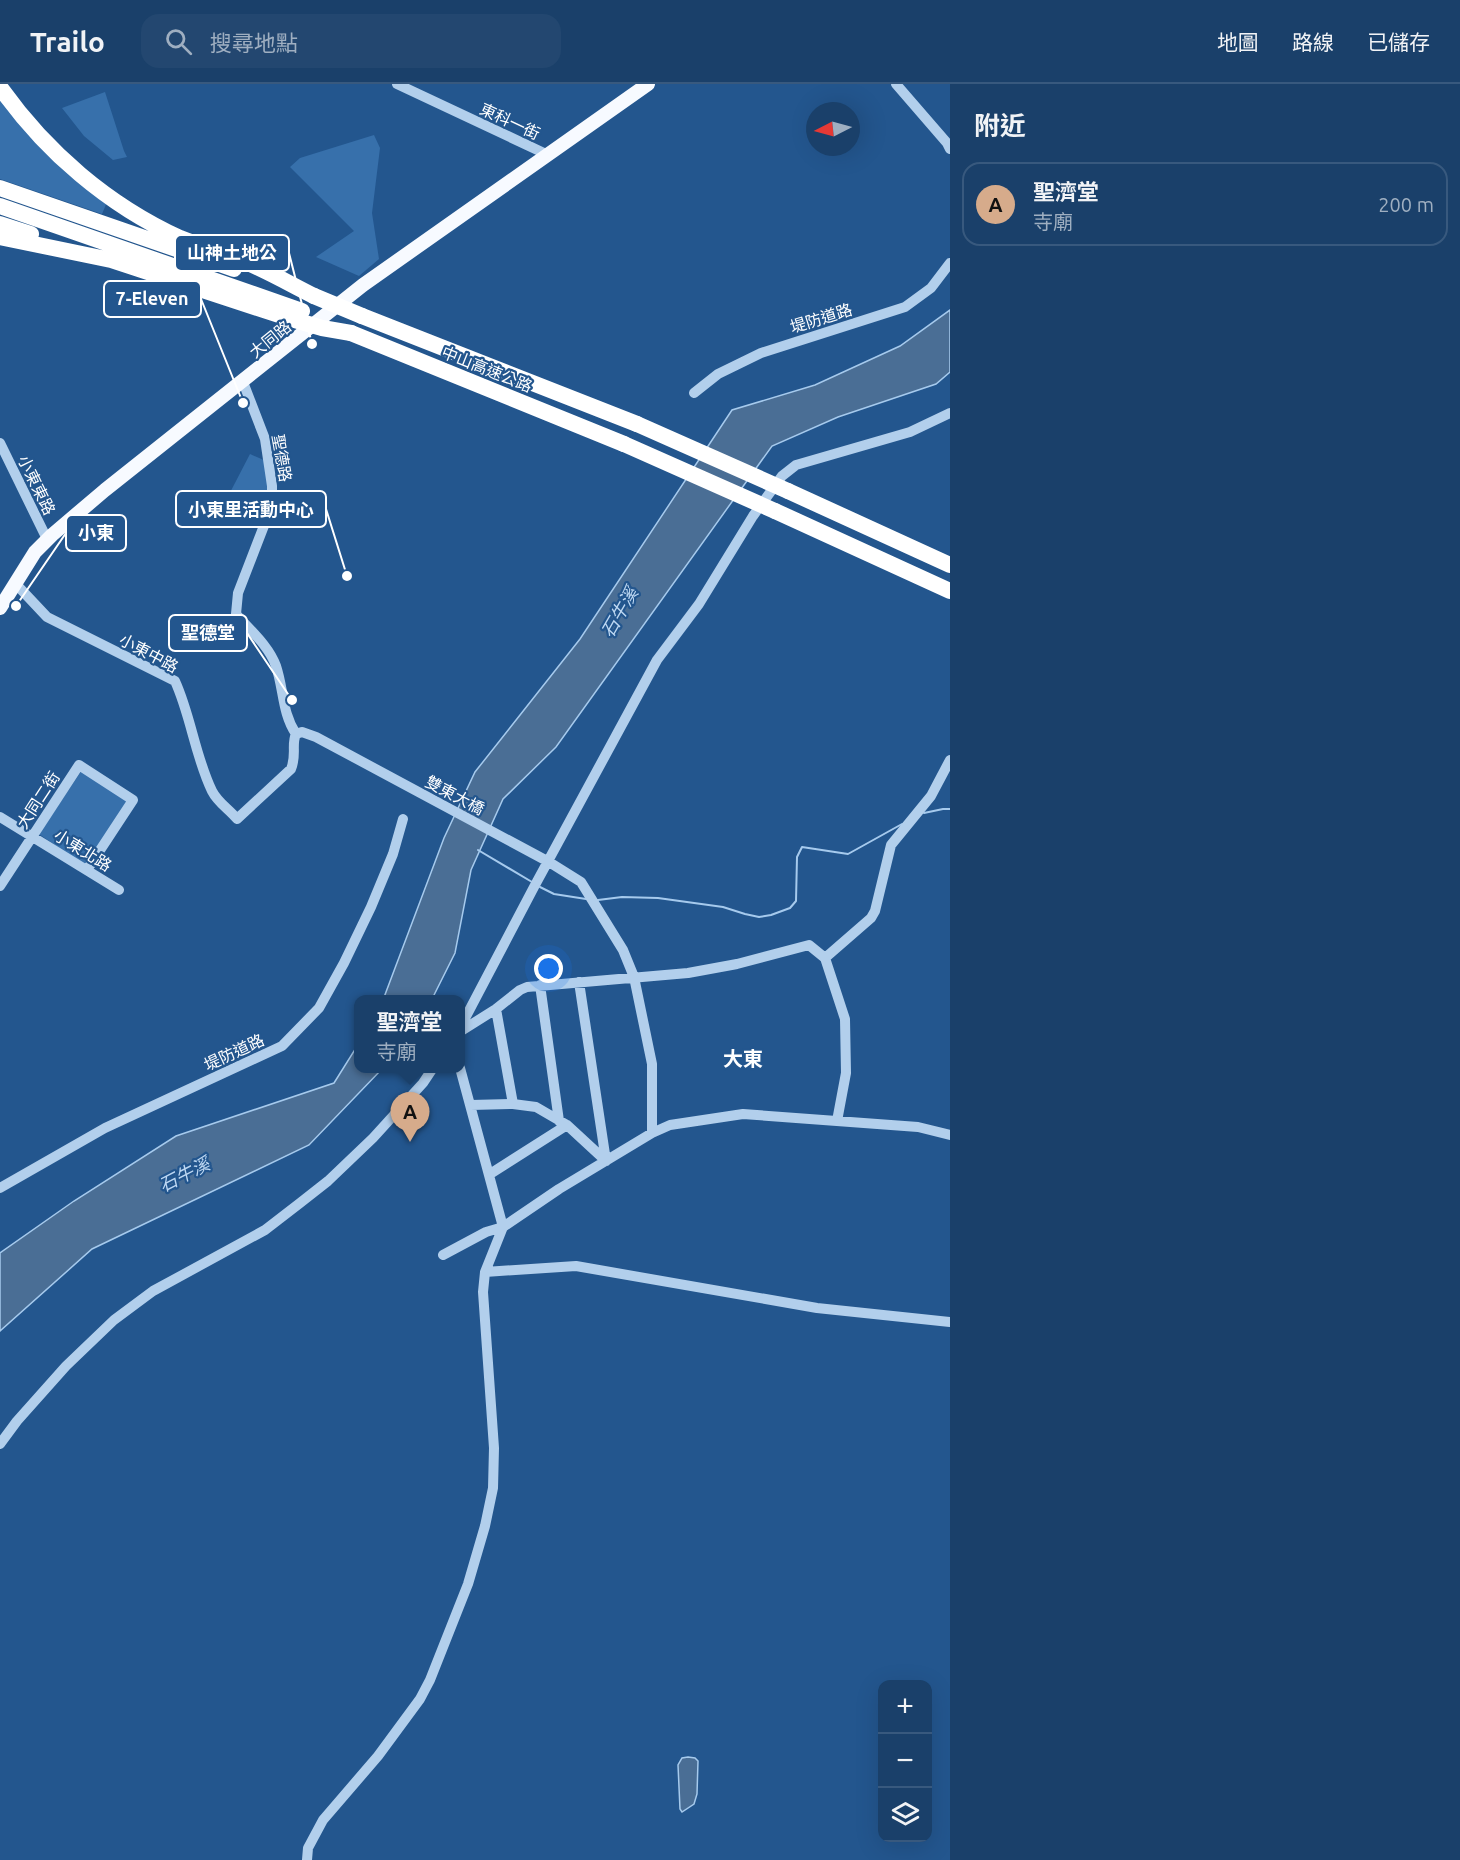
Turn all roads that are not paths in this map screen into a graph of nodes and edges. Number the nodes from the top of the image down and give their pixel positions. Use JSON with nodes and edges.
{"nodes":[{"id":1,"x":397,"y":84,"type":"edge"},
{"id":2,"x":648,"y":84,"type":"edge"},
{"id":3,"x":896,"y":84,"type":"edge"},
{"id":4,"x":0,"y":87,"type":"edge"},
{"id":5,"x":950,"y":149,"type":"edge"},
{"id":6,"x":546,"y":154,"type":"junction"},
{"id":7,"x":0,"y":188,"type":"edge"},
{"id":8,"x":0,"y":206,"type":"edge"},
{"id":9,"x":0,"y":224,"type":"edge"},
{"id":10,"x":0,"y":237,"type":"edge"},
{"id":11,"x":111,"y":260,"type":"junction"},
{"id":12,"x":950,"y":263,"type":"edge"},
{"id":13,"x":315,"y":296,"type":"junction"},
{"id":14,"x":295,"y":314,"type":"junction"},
{"id":15,"x":243,"y":382,"type":"junction"},
{"id":16,"x":694,"y":393,"type":"dead end"},
{"id":17,"x":950,"y":413,"type":"edge"},
{"id":18,"x":0,"y":443,"type":"edge"},
{"id":19,"x":47,"y":539,"type":"junction"},
{"id":20,"x":950,"y":565,"type":"edge"},
{"id":21,"x":15,"y":583,"type":"junction"},
{"id":22,"x":950,"y":591,"type":"edge"},
{"id":23,"x":0,"y":608,"type":"edge"},
{"id":24,"x":296,"y":734,"type":"junction"},
{"id":25,"x":950,"y":760,"type":"edge"},
{"id":26,"x":0,"y":817,"type":"edge"},
{"id":27,"x":403,"y":819,"type":"dead end"},
{"id":28,"x":32,"y":837,"type":"junction"},
{"id":29,"x":549,"y":861,"type":"junction"},
{"id":30,"x":87,"y":870,"type":"junction"},
{"id":31,"x":0,"y":886,"type":"edge"},
{"id":32,"x":119,"y":890,"type":"dead end"},
{"id":33,"x":825,"y":958,"type":"junction"},
{"id":34,"x":634,"y":977,"type":"junction"},
{"id":35,"x":579,"y":982,"type":"junction"},
{"id":36,"x":540,"y":985,"type":"junction"},
{"id":37,"x":496,"y":1009,"type":"junction"},
{"id":38,"x":465,"y":1018,"type":"edge"},
{"id":39,"x":465,"y":1028,"type":"edge"},
{"id":40,"x":430,"y":1073,"type":"edge"},
{"id":41,"x":461,"y":1073,"type":"edge"},
{"id":42,"x":513,"y":1104,"type":"junction"},
{"id":43,"x":471,"y":1105,"type":"junction"},
{"id":44,"x":837,"y":1121,"type":"junction"},
{"id":45,"x":563,"y":1123,"type":"junction"},
{"id":46,"x":652,"y":1132,"type":"junction"},
{"id":47,"x":950,"y":1135,"type":"edge"},
{"id":48,"x":606,"y":1161,"type":"junction"},
{"id":49,"x":490,"y":1174,"type":"junction"},
{"id":50,"x":0,"y":1188,"type":"edge"},
{"id":51,"x":503,"y":1227,"type":"junction"},
{"id":52,"x":443,"y":1255,"type":"dead end"},
{"id":53,"x":485,"y":1272,"type":"junction"},
{"id":54,"x":950,"y":1322,"type":"edge"},
{"id":55,"x":0,"y":1444,"type":"edge"},
{"id":56,"x":307,"y":1860,"type":"edge"}],
"edges":[{"from":1,"to":6,"type":"street","name":"東科一街"},
{"from":2,"to":6,"type":"main road","name":"大同路"},
{"from":3,"to":5,"type":"street"},
{"from":4,"to":13,"type":"highway"},
{"from":6,"to":15,"type":"main road","name":"大同路"},
{"from":7,"to":13,"type":"highway","name":"中山高速公路"},
{"from":8,"to":14,"type":"highway","name":"中山高速公路"},
{"from":9,"to":11,"type":"highway"},
{"from":10,"to":11,"type":"highway"},
{"from":11,"to":14,"type":"highway"},
{"from":12,"to":16,"type":"street","name":"堤防道路"},
{"from":13,"to":20,"type":"highway","name":"中山高速公路","bridge":true},
{"from":14,"to":22,"type":"highway","name":"中山高速公路","bridge":true},
{"from":15,"to":19,"type":"main road","name":"大同路"},
{"from":15,"to":24,"type":"street","name":"聖德路"},
{"from":17,"to":29,"type":"street"},
{"from":18,"to":19,"type":"street","name":"小東東路"},
{"from":19,"to":21,"type":"main road","name":"大同路"},
{"from":21,"to":23,"type":"main road","name":"大同路"},
{"from":21,"to":24,"type":"street","name":"小東中路"},
{"from":24,"to":29,"type":"street","name":"雙東大橋"},
{"from":25,"to":33,"type":"street"},
{"from":26,"to":28,"type":"street","name":"小東北路"},
{"from":27,"to":50,"type":"street","name":"堤防道路"},
{"from":28,"to":30,"type":"street","name":"小東北路"},
{"from":28,"to":30,"type":"street","name":"大同二街"},
{"from":28,"to":31,"type":"street","name":"大同二街"},
{"from":29,"to":34,"type":"street","name":"雙東大橋"},
{"from":29,"to":38,"type":"street"},
{"from":30,"to":32,"type":"street","name":"小東北路"},
{"from":33,"to":34,"type":"street"},
{"from":33,"to":44,"type":"street"},
{"from":34,"to":35,"type":"street"},
{"from":34,"to":46,"type":"street","name":"雙東大橋"},
{"from":35,"to":36,"type":"street"},
{"from":35,"to":48,"type":"street"},
{"from":36,"to":37,"type":"street"},
{"from":36,"to":45,"type":"street"},
{"from":37,"to":39,"type":"street"},
{"from":37,"to":42,"type":"street"},
{"from":40,"to":55,"type":"street"},
{"from":41,"to":43,"type":"street"},
{"from":42,"to":43,"type":"street"},
{"from":42,"to":45,"type":"street"},
{"from":43,"to":49,"type":"street"},
{"from":44,"to":46,"type":"street"},
{"from":44,"to":47,"type":"street"},
{"from":45,"to":48,"type":"street"},
{"from":45,"to":49,"type":"street"},
{"from":46,"to":48,"type":"street"},
{"from":48,"to":51,"type":"street"},
{"from":49,"to":51,"type":"street"},
{"from":51,"to":52,"type":"street"},
{"from":51,"to":53,"type":"street"},
{"from":53,"to":54,"type":"street"},
{"from":53,"to":56,"type":"street"}]}
